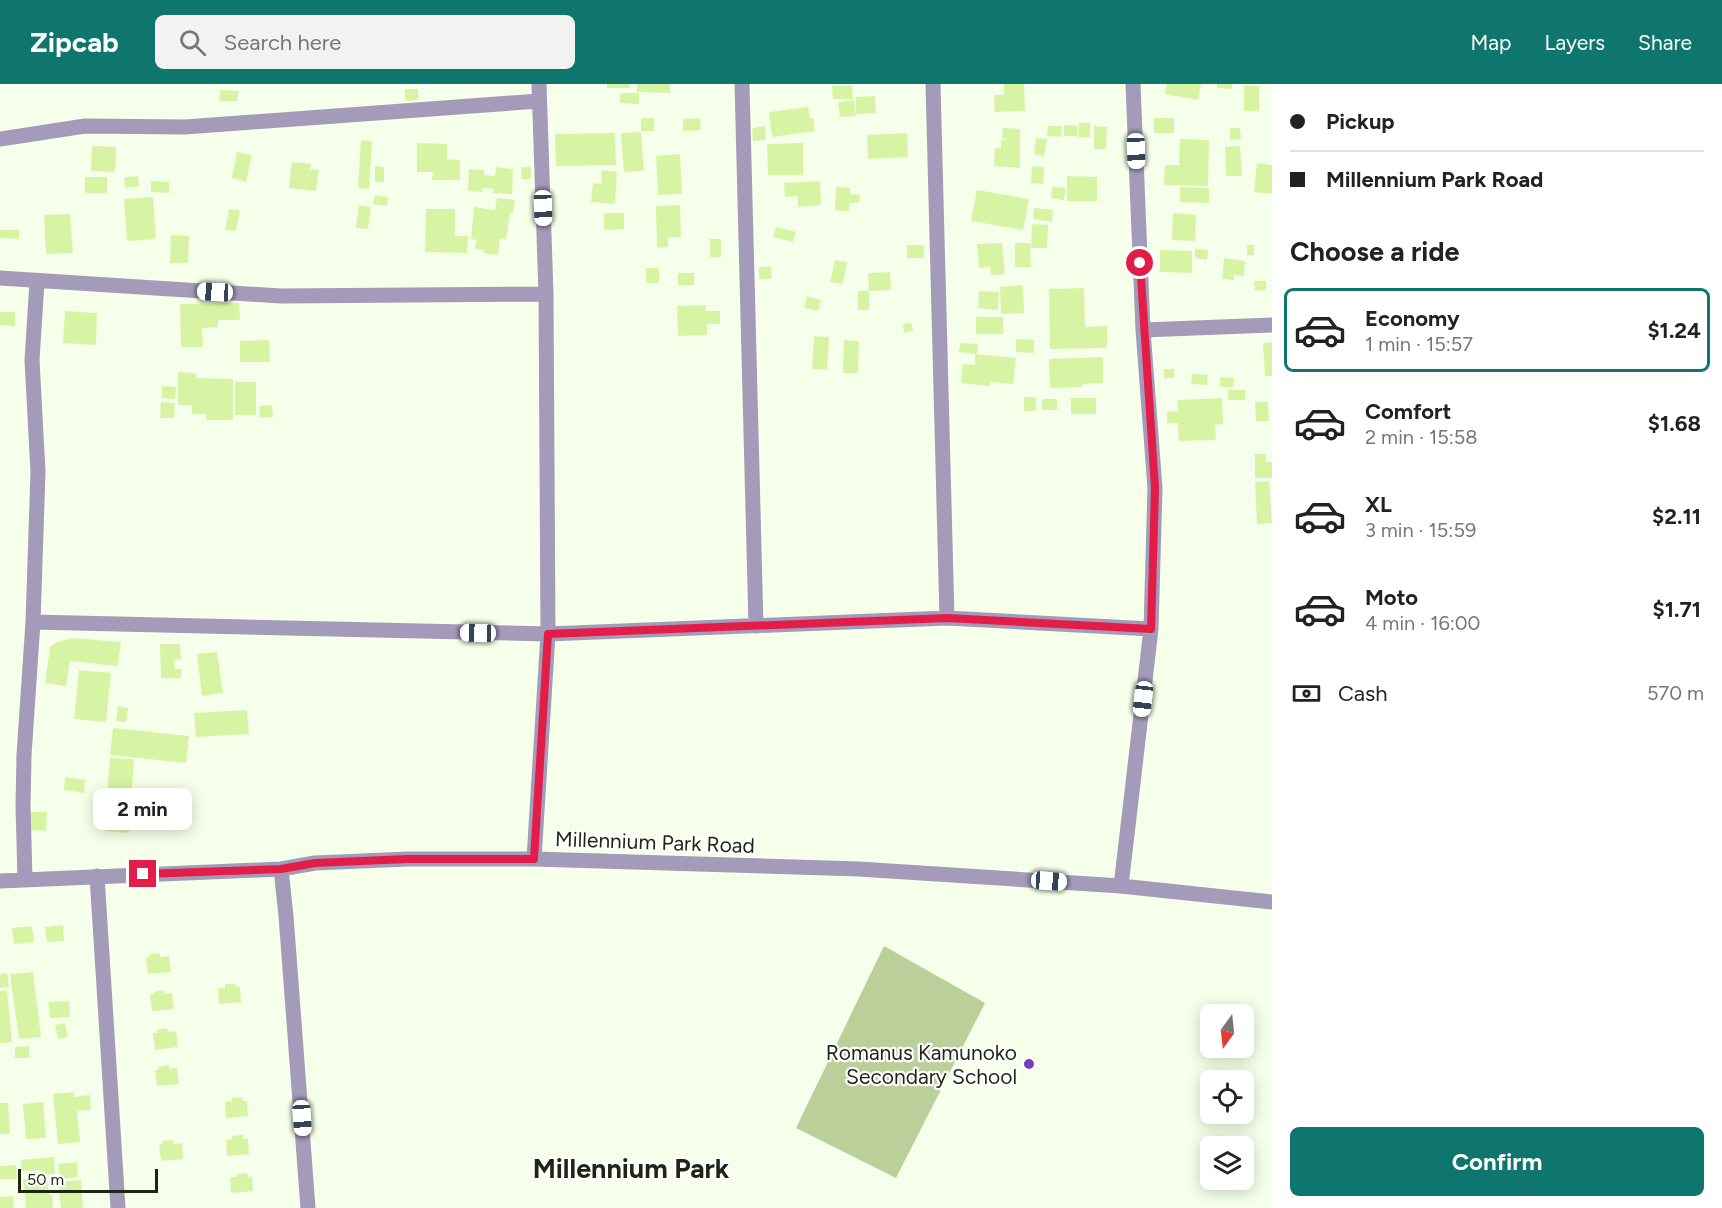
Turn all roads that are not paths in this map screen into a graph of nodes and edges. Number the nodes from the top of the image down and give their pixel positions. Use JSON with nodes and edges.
{"nodes":[{"id":1,"x":539,"y":84,"type":"edge"},
{"id":2,"x":742,"y":84,"type":"edge"},
{"id":3,"x":933,"y":84,"type":"edge"},
{"id":4,"x":1133,"y":84,"type":"edge"},
{"id":5,"x":539,"y":101,"type":"junction"},
{"id":6,"x":0,"y":139,"type":"edge"},
{"id":7,"x":0,"y":278,"type":"edge"},
{"id":8,"x":37,"y":282,"type":"junction"},
{"id":9,"x":546,"y":294,"type":"junction"},
{"id":10,"x":1272,"y":325,"type":"edge"},
{"id":11,"x":1143,"y":330,"type":"junction"},
{"id":12,"x":947,"y":618,"type":"junction"},
{"id":13,"x":33,"y":622,"type":"junction"},
{"id":14,"x":756,"y":626,"type":"junction"},
{"id":15,"x":1151,"y":629,"type":"junction"},
{"id":16,"x":548,"y":634,"type":"junction"},
{"id":17,"x":534,"y":859,"type":"junction"},
{"id":18,"x":281,"y":869,"type":"junction"},
{"id":19,"x":97,"y":876,"type":"junction"},
{"id":20,"x":25,"y":880,"type":"junction"},
{"id":21,"x":0,"y":881,"type":"edge"},
{"id":22,"x":1121,"y":886,"type":"junction"},
{"id":23,"x":1272,"y":902,"type":"edge"},
{"id":24,"x":118,"y":1208,"type":"edge"},
{"id":25,"x":308,"y":1208,"type":"edge"}],
"edges":[{"from":1,"to":5,"type":"street"},
{"from":2,"to":14,"type":"street"},
{"from":3,"to":12,"type":"street"},
{"from":4,"to":11,"type":"street"},
{"from":5,"to":6,"type":"street"},
{"from":5,"to":9,"type":"street"},
{"from":7,"to":8,"type":"street"},
{"from":8,"to":9,"type":"street"},
{"from":8,"to":13,"type":"street"},
{"from":9,"to":16,"type":"street"},
{"from":10,"to":11,"type":"street"},
{"from":11,"to":15,"type":"street"},
{"from":12,"to":14,"type":"street"},
{"from":12,"to":15,"type":"street"},
{"from":13,"to":16,"type":"street"},
{"from":13,"to":20,"type":"street"},
{"from":14,"to":16,"type":"street"},
{"from":15,"to":22,"type":"street"},
{"from":16,"to":17,"type":"street"},
{"from":17,"to":18,"type":"street","name":"Millennium Park Road"},
{"from":17,"to":22,"type":"street","name":"Millennium Park Road"},
{"from":18,"to":19,"type":"street","name":"Millennium Park Road"},
{"from":18,"to":25,"type":"street"},
{"from":19,"to":20,"type":"street","name":"Millennium Park Road"},
{"from":19,"to":24,"type":"street"},
{"from":20,"to":21,"type":"street","name":"Millennium Park Road"},
{"from":22,"to":23,"type":"street","name":"Millennium Park Road"}]}
